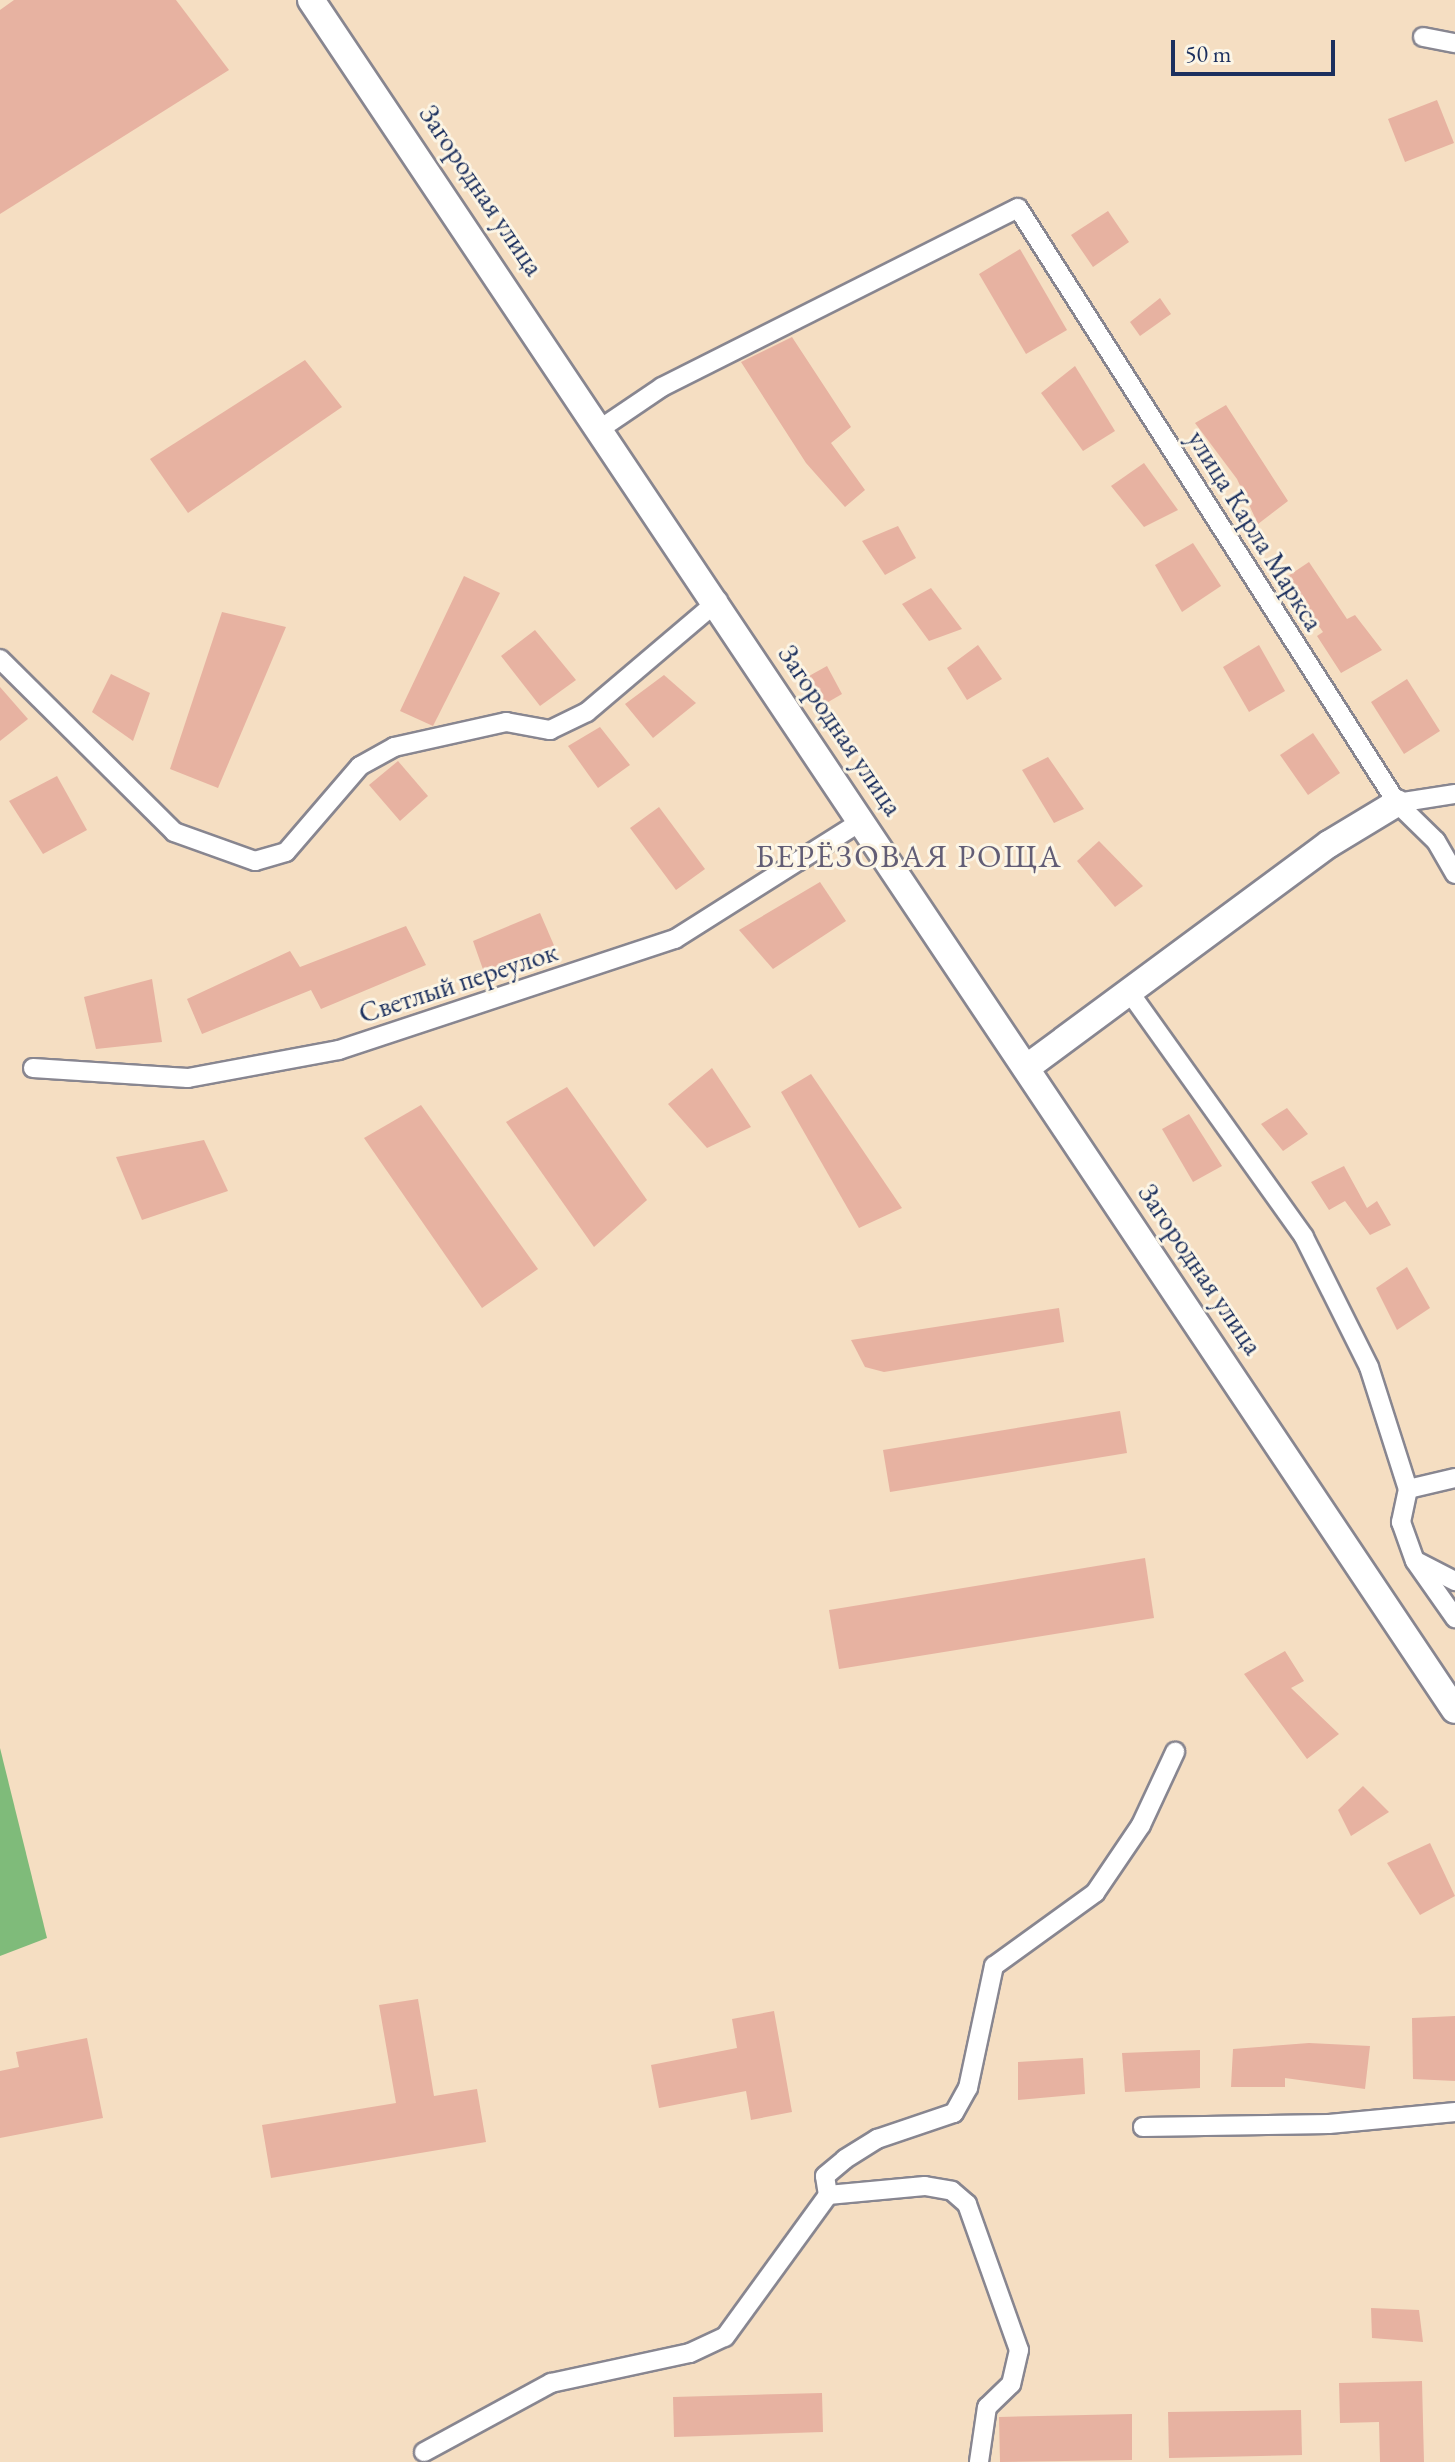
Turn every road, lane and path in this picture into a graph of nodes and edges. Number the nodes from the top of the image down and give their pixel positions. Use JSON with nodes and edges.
{"nodes":[{"id":1,"x":311,"y":0,"type":"edge"},
{"id":2,"x":1423,"y":37,"type":"dead end"},
{"id":3,"x":1455,"y":43,"type":"edge"},
{"id":4,"x":603,"y":427,"type":"junction"},
{"id":5,"x":718,"y":601,"type":"junction"},
{"id":6,"x":0,"y":659,"type":"edge"},
{"id":7,"x":1455,"y":794,"type":"edge"},
{"id":8,"x":1397,"y":803,"type":"junction"},
{"id":9,"x":863,"y":820,"type":"junction"},
{"id":10,"x":1455,"y":874,"type":"edge"},
{"id":11,"x":1128,"y":990,"type":"junction"},
{"id":12,"x":33,"y":1068,"type":"dead end"},
{"id":13,"x":1026,"y":1068,"type":"junction"},
{"id":14,"x":1455,"y":1478,"type":"edge"},
{"id":15,"x":1408,"y":1489,"type":"junction"},
{"id":16,"x":1415,"y":1561,"type":"junction"},
{"id":17,"x":1455,"y":1581,"type":"edge"},
{"id":18,"x":1455,"y":1618,"type":"edge"},
{"id":19,"x":1455,"y":1710,"type":"edge"},
{"id":20,"x":1175,"y":1752,"type":"dead end"},
{"id":21,"x":1455,"y":2112,"type":"edge"},
{"id":22,"x":1143,"y":2127,"type":"dead end"},
{"id":23,"x":828,"y":2195,"type":"junction"},
{"id":24,"x":424,"y":2452,"type":"dead end"},
{"id":25,"x":979,"y":2462,"type":"edge"}],
"edges":[{"from":1,"to":4,"type":"street","name":"Загородная улица"},
{"from":2,"to":3,"type":"street"},
{"from":4,"to":5,"type":"street","name":"Загородная улица"},
{"from":4,"to":8,"type":"street","name":"улица Карла Маркса"},
{"from":5,"to":6,"type":"street"},
{"from":5,"to":9,"type":"street","name":"Загородная улица"},
{"from":7,"to":8,"type":"street"},
{"from":8,"to":10,"type":"street","name":"улица Карла Маркса"},
{"from":8,"to":11,"type":"street"},
{"from":9,"to":12,"type":"street","name":"Светлый переулок"},
{"from":9,"to":13,"type":"street","name":"Загородная улица"},
{"from":11,"to":13,"type":"street"},
{"from":11,"to":15,"type":"street"},
{"from":13,"to":19,"type":"street","name":"Загородная улица"},
{"from":14,"to":15,"type":"street"},
{"from":15,"to":16,"type":"street"},
{"from":16,"to":17,"type":"street"},
{"from":16,"to":18,"type":"street"},
{"from":20,"to":23,"type":"street"},
{"from":21,"to":22,"type":"street"},
{"from":23,"to":24,"type":"street"},
{"from":23,"to":25,"type":"street"}]}
